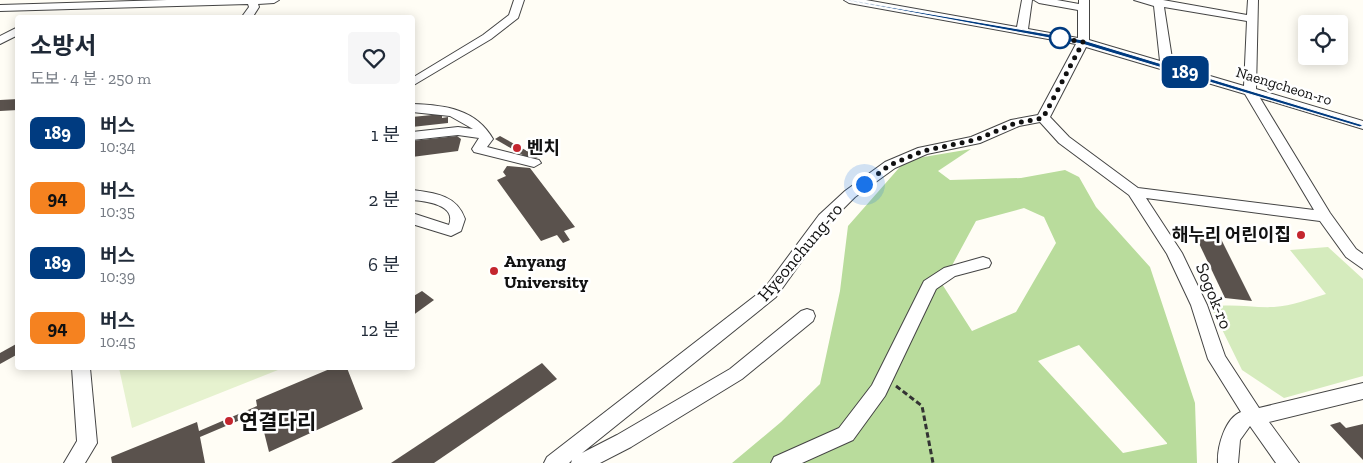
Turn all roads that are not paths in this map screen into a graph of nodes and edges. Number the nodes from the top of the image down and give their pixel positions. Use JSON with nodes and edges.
{"nodes":[{"id":1,"x":252,"y":0,"type":"edge"},
{"id":2,"x":274,"y":0,"type":"edge"},
{"id":3,"x":519,"y":0,"type":"edge"},
{"id":4,"x":849,"y":0,"type":"edge"},
{"id":5,"x":1027,"y":0,"type":"edge"},
{"id":6,"x":1039,"y":0,"type":"edge"},
{"id":7,"x":1140,"y":0,"type":"edge"},
{"id":8,"x":1253,"y":0,"type":"edge"},
{"id":9,"x":163,"y":2,"type":"edge"},
{"id":10,"x":1159,"y":2,"type":"edge"},
{"id":11,"x":1084,"y":4,"type":"edge"},
{"id":12,"x":906,"y":5,"type":"edge"},
{"id":13,"x":0,"y":8,"type":"edge"},
{"id":14,"x":46,"y":8,"type":"junction"},
{"id":15,"x":38,"y":15,"type":"edge"},
{"id":16,"x":248,"y":15,"type":"edge"},
{"id":17,"x":1252,"y":19,"type":"junction"},
{"id":18,"x":1022,"y":31,"type":"junction"},
{"id":19,"x":15,"y":32,"type":"edge"},
{"id":20,"x":0,"y":41,"type":"edge"},
{"id":21,"x":1083,"y":42,"type":"junction"},
{"id":22,"x":1167,"y":67,"type":"junction"},
{"id":23,"x":415,"y":81,"type":"edge"},
{"id":24,"x":1250,"y":92,"type":"junction"},
{"id":25,"x":415,"y":108,"type":"edge"},
{"id":26,"x":1043,"y":118,"type":"junction"},
{"id":27,"x":1363,"y":125,"type":"edge"},
{"id":28,"x":484,"y":135,"type":"junction"},
{"id":29,"x":415,"y":136,"type":"edge"},
{"id":30,"x":534,"y":163,"type":"dead end"},
{"id":31,"x":1134,"y":192,"type":"junction"},
{"id":32,"x":415,"y":195,"type":"edge"},
{"id":33,"x":1325,"y":218,"type":"junction"},
{"id":34,"x":415,"y":219,"type":"edge"},
{"id":35,"x":1363,"y":263,"type":"edge"},
{"id":36,"x":983,"y":264,"type":"dead end"},
{"id":37,"x":807,"y":316,"type":"dead end"},
{"id":38,"x":81,"y":370,"type":"edge"},
{"id":39,"x":1363,"y":391,"type":"edge"},
{"id":40,"x":1254,"y":415,"type":"junction"},
{"id":41,"x":74,"y":463,"type":"edge"},
{"id":42,"x":554,"y":463,"type":"edge"},
{"id":43,"x":581,"y":463,"type":"edge"},
{"id":44,"x":781,"y":463,"type":"edge"},
{"id":45,"x":1228,"y":463,"type":"edge"},
{"id":46,"x":1289,"y":463,"type":"edge"}],
"edges":[{"from":1,"to":2,"type":"street"},
{"from":1,"to":9,"type":"street"},
{"from":1,"to":16,"type":"street"},
{"from":3,"to":23,"type":"street"},
{"from":4,"to":12,"type":"street","name":"Naengcheon-ro"},
{"from":5,"to":18,"type":"street"},
{"from":6,"to":11,"type":"street"},
{"from":7,"to":10,"type":"street"},
{"from":8,"to":17,"type":"street"},
{"from":9,"to":14,"type":"street"},
{"from":10,"to":17,"type":"street"},
{"from":10,"to":22,"type":"street"},
{"from":11,"to":21,"type":"street"},
{"from":12,"to":18,"type":"street","name":"Naengcheon-ro"},
{"from":13,"to":14,"type":"street"},
{"from":14,"to":15,"type":"street"},
{"from":17,"to":24,"type":"street"},
{"from":18,"to":21,"type":"street","name":"Naengcheon-ro"},
{"from":19,"to":20,"type":"street"},
{"from":21,"to":22,"type":"street","name":"Naengcheon-ro"},
{"from":21,"to":26,"type":"street"},
{"from":22,"to":24,"type":"street","name":"Naengcheon-ro"},
{"from":24,"to":27,"type":"street","name":"Naengcheon-ro"},
{"from":24,"to":33,"type":"street"},
{"from":25,"to":28,"type":"street"},
{"from":26,"to":31,"type":"street","name":"Sogok-ro"},
{"from":26,"to":42,"type":"street","name":"Hyeonchung-ro"},
{"from":28,"to":29,"type":"street"},
{"from":28,"to":30,"type":"street"},
{"from":31,"to":33,"type":"street"},
{"from":31,"to":40,"type":"street","name":"Sogok-ro"},
{"from":32,"to":34,"type":"street"},
{"from":33,"to":35,"type":"street"},
{"from":36,"to":44,"type":"street"},
{"from":37,"to":43,"type":"street"},
{"from":38,"to":41,"type":"street"},
{"from":39,"to":40,"type":"street"},
{"from":40,"to":45,"type":"street"},
{"from":40,"to":46,"type":"street","name":"Sogok-ro"}]}
